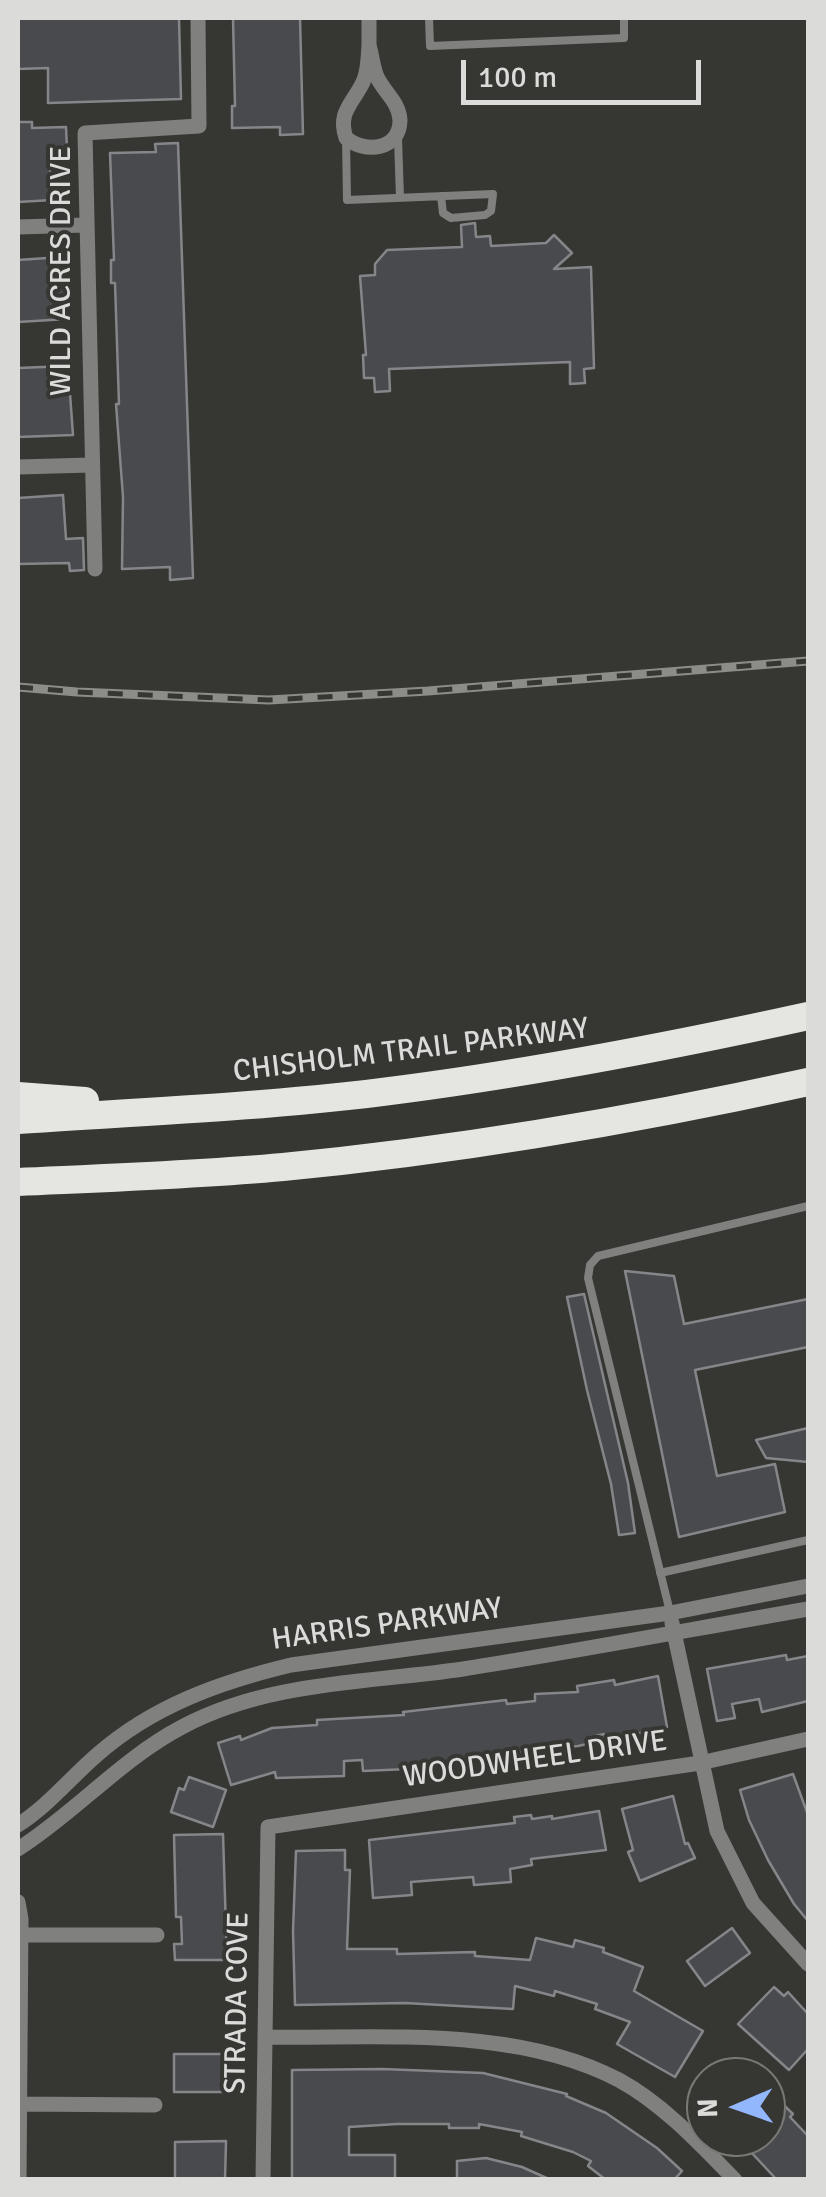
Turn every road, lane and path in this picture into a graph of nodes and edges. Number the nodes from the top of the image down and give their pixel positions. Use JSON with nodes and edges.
{"nodes":[{"id":1,"x":198,"y":18,"type":"edge"},
{"id":2,"x":369,"y":18,"type":"edge"},
{"id":3,"x":429,"y":18,"type":"edge"},
{"id":4,"x":624,"y":18,"type":"edge"},
{"id":5,"x":370,"y":45,"type":"junction"},
{"id":6,"x":399,"y":130,"type":"junction"},
{"id":7,"x":346,"y":138,"type":"junction"},
{"id":8,"x":441,"y":196,"type":"junction"},
{"id":9,"x":400,"y":198,"type":"junction"},
{"id":10,"x":85,"y":225,"type":"junction"},
{"id":11,"x":18,"y":226,"type":"edge"},
{"id":12,"x":91,"y":465,"type":"junction"},
{"id":13,"x":18,"y":467,"type":"edge"},
{"id":14,"x":95,"y":569,"type":"dead end"},
{"id":15,"x":808,"y":1016,"type":"edge"},
{"id":16,"x":808,"y":1082,"type":"edge"},
{"id":17,"x":18,"y":1096,"type":"edge"},
{"id":18,"x":206,"y":1109,"type":"junction"},
{"id":19,"x":18,"y":1120,"type":"edge"},
{"id":20,"x":204,"y":1174,"type":"junction"},
{"id":21,"x":18,"y":1182,"type":"edge"},
{"id":22,"x":18,"y":1200,"type":"edge"},
{"id":23,"x":808,"y":1206,"type":"edge"},
{"id":24,"x":808,"y":1540,"type":"edge"},
{"id":25,"x":660,"y":1573,"type":"junction"},
{"id":26,"x":808,"y":1586,"type":"edge"},
{"id":27,"x":808,"y":1610,"type":"edge"},
{"id":28,"x":670,"y":1612,"type":"junction"},
{"id":29,"x":674,"y":1632,"type":"junction"},
{"id":30,"x":808,"y":1739,"type":"edge"},
{"id":31,"x":700,"y":1763,"type":"junction"},
{"id":32,"x":18,"y":1825,"type":"edge"},
{"id":33,"x":268,"y":1826,"type":"joint"},
{"id":34,"x":18,"y":1850,"type":"edge"},
{"id":35,"x":18,"y":1902,"type":"edge"},
{"id":36,"x":21,"y":1935,"type":"junction"},
{"id":37,"x":157,"y":1935,"type":"dead end"},
{"id":38,"x":808,"y":1964,"type":"edge"},
{"id":39,"x":265,"y":2037,"type":"junction"},
{"id":40,"x":19,"y":2104,"type":"edge"},
{"id":41,"x":156,"y":2105,"type":"dead end"},
{"id":42,"x":18,"y":2180,"type":"edge"},
{"id":43,"x":263,"y":2180,"type":"edge"},
{"id":44,"x":735,"y":2180,"type":"edge"}],
"edges":[{"from":1,"to":10,"type":"street","name":"WILD ACRES DRIVE"},
{"from":2,"to":5,"type":"street"},
{"from":3,"to":4,"type":"lane"},
{"from":5,"to":6,"type":"street"},
{"from":5,"to":7,"type":"street"},
{"from":6,"to":7,"type":"street"},
{"from":6,"to":9,"type":"lane"},
{"from":7,"to":9,"type":"lane"},
{"from":8,"to":8,"type":"lane"},
{"from":8,"to":9,"type":"lane"},
{"from":10,"to":11,"type":"street"},
{"from":10,"to":12,"type":"street","name":"WILD ACRES DRIVE"},
{"from":12,"to":13,"type":"street"},
{"from":12,"to":14,"type":"street","name":"WILD ACRES DRIVE"},
{"from":15,"to":18,"type":"highway","name":"CHISHOLM TRAIL PARKWAY"},
{"from":16,"to":20,"type":"highway"},
{"from":17,"to":18,"type":"highway"},
{"from":18,"to":19,"type":"highway","name":"CHISHOLM TRAIL PARKWAY"},
{"from":20,"to":21,"type":"highway"},
{"from":20,"to":22,"type":"highway"},
{"from":23,"to":25,"type":"lane"},
{"from":24,"to":25,"type":"lane"},
{"from":25,"to":28,"type":"lane"},
{"from":26,"to":28,"type":"street","name":"HARRIS PARKWAY"},
{"from":27,"to":29,"type":"street","name":"HARRIS PARKWAY"},
{"from":28,"to":29,"type":"street"},
{"from":28,"to":32,"type":"street","name":"HARRIS PARKWAY"},
{"from":29,"to":31,"type":"street"},
{"from":29,"to":34,"type":"street","name":"HARRIS PARKWAY"},
{"from":30,"to":31,"type":"street","name":"WOODWHEEL DRIVE"},
{"from":31,"to":33,"type":"street","name":"WOODWHEEL DRIVE"},
{"from":31,"to":38,"type":"street"},
{"from":33,"to":39,"type":"street","name":"STRADA COVE"},
{"from":35,"to":36,"type":"street"},
{"from":36,"to":37,"type":"street"},
{"from":36,"to":40,"type":"street"},
{"from":39,"to":43,"type":"street","name":"STRADA COVE"},
{"from":39,"to":44,"type":"street"},
{"from":40,"to":41,"type":"street"},
{"from":40,"to":42,"type":"street"}]}
